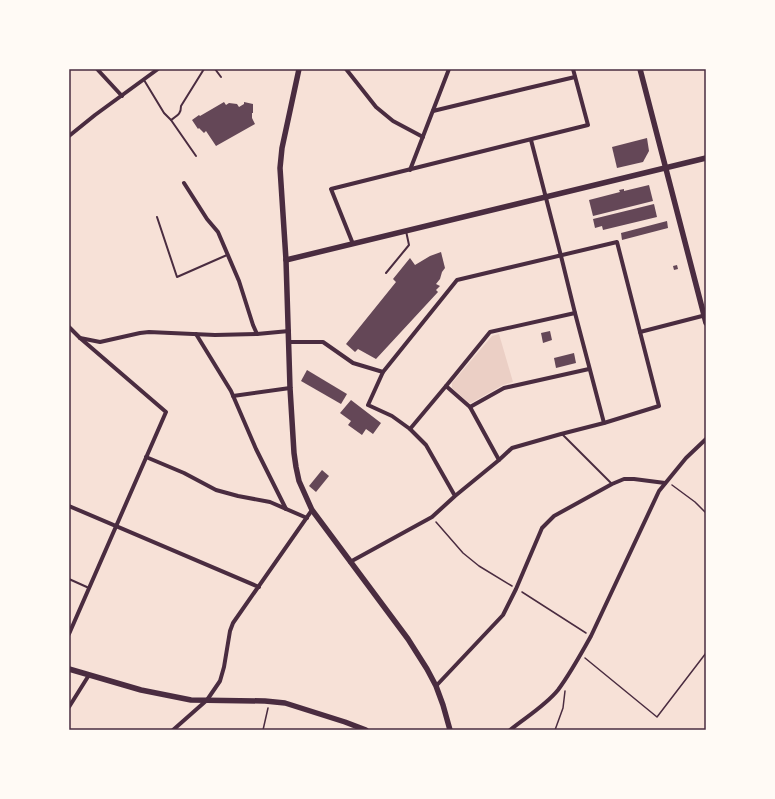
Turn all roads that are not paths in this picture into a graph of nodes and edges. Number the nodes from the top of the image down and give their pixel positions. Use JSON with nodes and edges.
{"nodes":[{"id":1,"x":97,"y":69,"type":"edge"},
{"id":2,"x":158,"y":69,"type":"edge"},
{"id":3,"x":204,"y":69,"type":"edge"},
{"id":4,"x":216,"y":69,"type":"edge"},
{"id":5,"x":299,"y":69,"type":"edge"},
{"id":6,"x":346,"y":69,"type":"edge"},
{"id":7,"x":449,"y":69,"type":"edge"},
{"id":8,"x":572,"y":69,"type":"edge"},
{"id":9,"x":640,"y":69,"type":"edge"},
{"id":10,"x":221,"y":77,"type":"dead end"},
{"id":11,"x":575,"y":78,"type":"junction"},
{"id":12,"x":144,"y":80,"type":"junction"},
{"id":13,"x":122,"y":96,"type":"junction"},
{"id":14,"x":433,"y":112,"type":"junction"},
{"id":15,"x":171,"y":120,"type":"junction"},
{"id":16,"x":69,"y":136,"type":"edge"},
{"id":17,"x":423,"y":137,"type":"junction"},
{"id":18,"x":531,"y":140,"type":"junction"},
{"id":19,"x":196,"y":156,"type":"dead end"},
{"id":20,"x":706,"y":158,"type":"edge"},
{"id":21,"x":665,"y":168,"type":"junction"},
{"id":22,"x":410,"y":170,"type":"junction"},
{"id":23,"x":184,"y":183,"type":"dead end"},
{"id":24,"x":546,"y":197,"type":"junction"},
{"id":25,"x":157,"y":217,"type":"dead end"},
{"id":26,"x":406,"y":231,"type":"junction"},
{"id":27,"x":353,"y":244,"type":"junction"},
{"id":28,"x":228,"y":254,"type":"junction"},
{"id":29,"x":561,"y":256,"type":"junction"},
{"id":30,"x":286,"y":260,"type":"junction"},
{"id":31,"x":386,"y":273,"type":"dead end"},
{"id":32,"x":575,"y":313,"type":"junction"},
{"id":33,"x":705,"y":316,"type":"edge"},
{"id":34,"x":706,"y":323,"type":"edge"},
{"id":35,"x":69,"y":327,"type":"edge"},
{"id":36,"x":289,"y":331,"type":"junction"},
{"id":37,"x":640,"y":332,"type":"junction"},
{"id":38,"x":196,"y":334,"type":"junction"},
{"id":39,"x":257,"y":334,"type":"junction"},
{"id":40,"x":80,"y":338,"type":"junction"},
{"id":41,"x":289,"y":342,"type":"junction"},
{"id":42,"x":589,"y":369,"type":"junction"},
{"id":43,"x":383,"y":372,"type":"junction"},
{"id":44,"x":446,"y":386,"type":"junction"},
{"id":45,"x":290,"y":388,"type":"junction"},
{"id":46,"x":233,"y":396,"type":"junction"},
{"id":47,"x":470,"y":407,"type":"junction"},
{"id":48,"x":604,"y":423,"type":"junction"},
{"id":49,"x":410,"y":429,"type":"junction"},
{"id":50,"x":561,"y":434,"type":"junction"},
{"id":51,"x":706,"y":439,"type":"edge"},
{"id":52,"x":146,"y":457,"type":"junction"},
{"id":53,"x":499,"y":460,"type":"junction"},
{"id":54,"x":664,"y":483,"type":"junction"},
{"id":55,"x":612,"y":484,"type":"junction"},
{"id":56,"x":455,"y":496,"type":"junction"},
{"id":57,"x":69,"y":506,"type":"edge"},
{"id":58,"x":286,"y":509,"type":"junction"},
{"id":59,"x":312,"y":510,"type":"junction"},
{"id":60,"x":307,"y":518,"type":"junction"},
{"id":61,"x":116,"y":526,"type":"junction"},
{"id":62,"x":350,"y":562,"type":"junction"},
{"id":63,"x":69,"y":579,"type":"edge"},
{"id":64,"x":259,"y":587,"type":"junction"},
{"id":65,"x":89,"y":588,"type":"junction"},
{"id":66,"x":69,"y":634,"type":"edge"},
{"id":67,"x":69,"y":669,"type":"edge"},
{"id":68,"x":89,"y":675,"type":"junction"},
{"id":69,"x":436,"y":686,"type":"junction"},
{"id":70,"x":207,"y":700,"type":"junction"},
{"id":71,"x":69,"y":707,"type":"edge"},
{"id":72,"x":173,"y":730,"type":"edge"},
{"id":73,"x":366,"y":730,"type":"edge"},
{"id":74,"x":450,"y":730,"type":"edge"},
{"id":75,"x":510,"y":730,"type":"edge"}],
"edges":[{"from":1,"to":13,"type":"street"},
{"from":2,"to":12,"type":"street"},
{"from":3,"to":15,"type":"lane"},
{"from":4,"to":10,"type":"lane"},
{"from":5,"to":30,"type":"street"},
{"from":6,"to":17,"type":"street"},
{"from":7,"to":14,"type":"street"},
{"from":8,"to":11,"type":"street"},
{"from":9,"to":21,"type":"street"},
{"from":11,"to":14,"type":"street"},
{"from":11,"to":18,"type":"street"},
{"from":12,"to":13,"type":"street"},
{"from":12,"to":15,"type":"lane"},
{"from":13,"to":16,"type":"street"},
{"from":14,"to":17,"type":"street"},
{"from":15,"to":19,"type":"lane"},
{"from":17,"to":22,"type":"street"},
{"from":18,"to":22,"type":"street"},
{"from":18,"to":24,"type":"street"},
{"from":20,"to":21,"type":"street"},
{"from":21,"to":24,"type":"street"},
{"from":21,"to":33,"type":"street"},
{"from":22,"to":27,"type":"street"},
{"from":23,"to":28,"type":"street"},
{"from":24,"to":26,"type":"street"},
{"from":24,"to":29,"type":"street"},
{"from":25,"to":28,"type":"lane"},
{"from":26,"to":27,"type":"street"},
{"from":26,"to":31,"type":"lane"},
{"from":27,"to":30,"type":"street"},
{"from":28,"to":39,"type":"street"},
{"from":29,"to":32,"type":"street"},
{"from":29,"to":37,"type":"street"},
{"from":29,"to":43,"type":"street"},
{"from":30,"to":36,"type":"street"},
{"from":32,"to":42,"type":"street"},
{"from":32,"to":44,"type":"street"},
{"from":33,"to":34,"type":"street"},
{"from":33,"to":37,"type":"street"},
{"from":35,"to":40,"type":"street"},
{"from":36,"to":39,"type":"street"},
{"from":36,"to":41,"type":"street"},
{"from":37,"to":48,"type":"street"},
{"from":38,"to":39,"type":"street"},
{"from":38,"to":40,"type":"street"},
{"from":38,"to":46,"type":"street"},
{"from":40,"to":52,"type":"street"},
{"from":41,"to":43,"type":"street"},
{"from":41,"to":45,"type":"street"},
{"from":42,"to":47,"type":"street"},
{"from":42,"to":48,"type":"street"},
{"from":43,"to":49,"type":"street"},
{"from":44,"to":47,"type":"street"},
{"from":44,"to":49,"type":"street"},
{"from":45,"to":46,"type":"street"},
{"from":45,"to":59,"type":"street"},
{"from":46,"to":58,"type":"street"},
{"from":47,"to":53,"type":"street"},
{"from":48,"to":50,"type":"street"},
{"from":49,"to":56,"type":"street"},
{"from":50,"to":53,"type":"street"},
{"from":50,"to":55,"type":"lane"},
{"from":51,"to":54,"type":"street"},
{"from":52,"to":58,"type":"street"},
{"from":52,"to":61,"type":"street"},
{"from":53,"to":56,"type":"street"},
{"from":54,"to":55,"type":"street"},
{"from":54,"to":75,"type":"street"},
{"from":55,"to":69,"type":"street"},
{"from":56,"to":62,"type":"street"},
{"from":57,"to":61,"type":"street"},
{"from":58,"to":60,"type":"street"},
{"from":59,"to":60,"type":"street"},
{"from":59,"to":62,"type":"street"},
{"from":60,"to":64,"type":"street"},
{"from":61,"to":64,"type":"street"},
{"from":61,"to":65,"type":"street"},
{"from":62,"to":69,"type":"street"},
{"from":63,"to":65,"type":"lane"},
{"from":64,"to":70,"type":"street"},
{"from":65,"to":66,"type":"street"},
{"from":67,"to":68,"type":"street"},
{"from":68,"to":70,"type":"street"},
{"from":68,"to":71,"type":"street"},
{"from":69,"to":74,"type":"street"},
{"from":70,"to":72,"type":"street"},
{"from":70,"to":73,"type":"street"}]}
